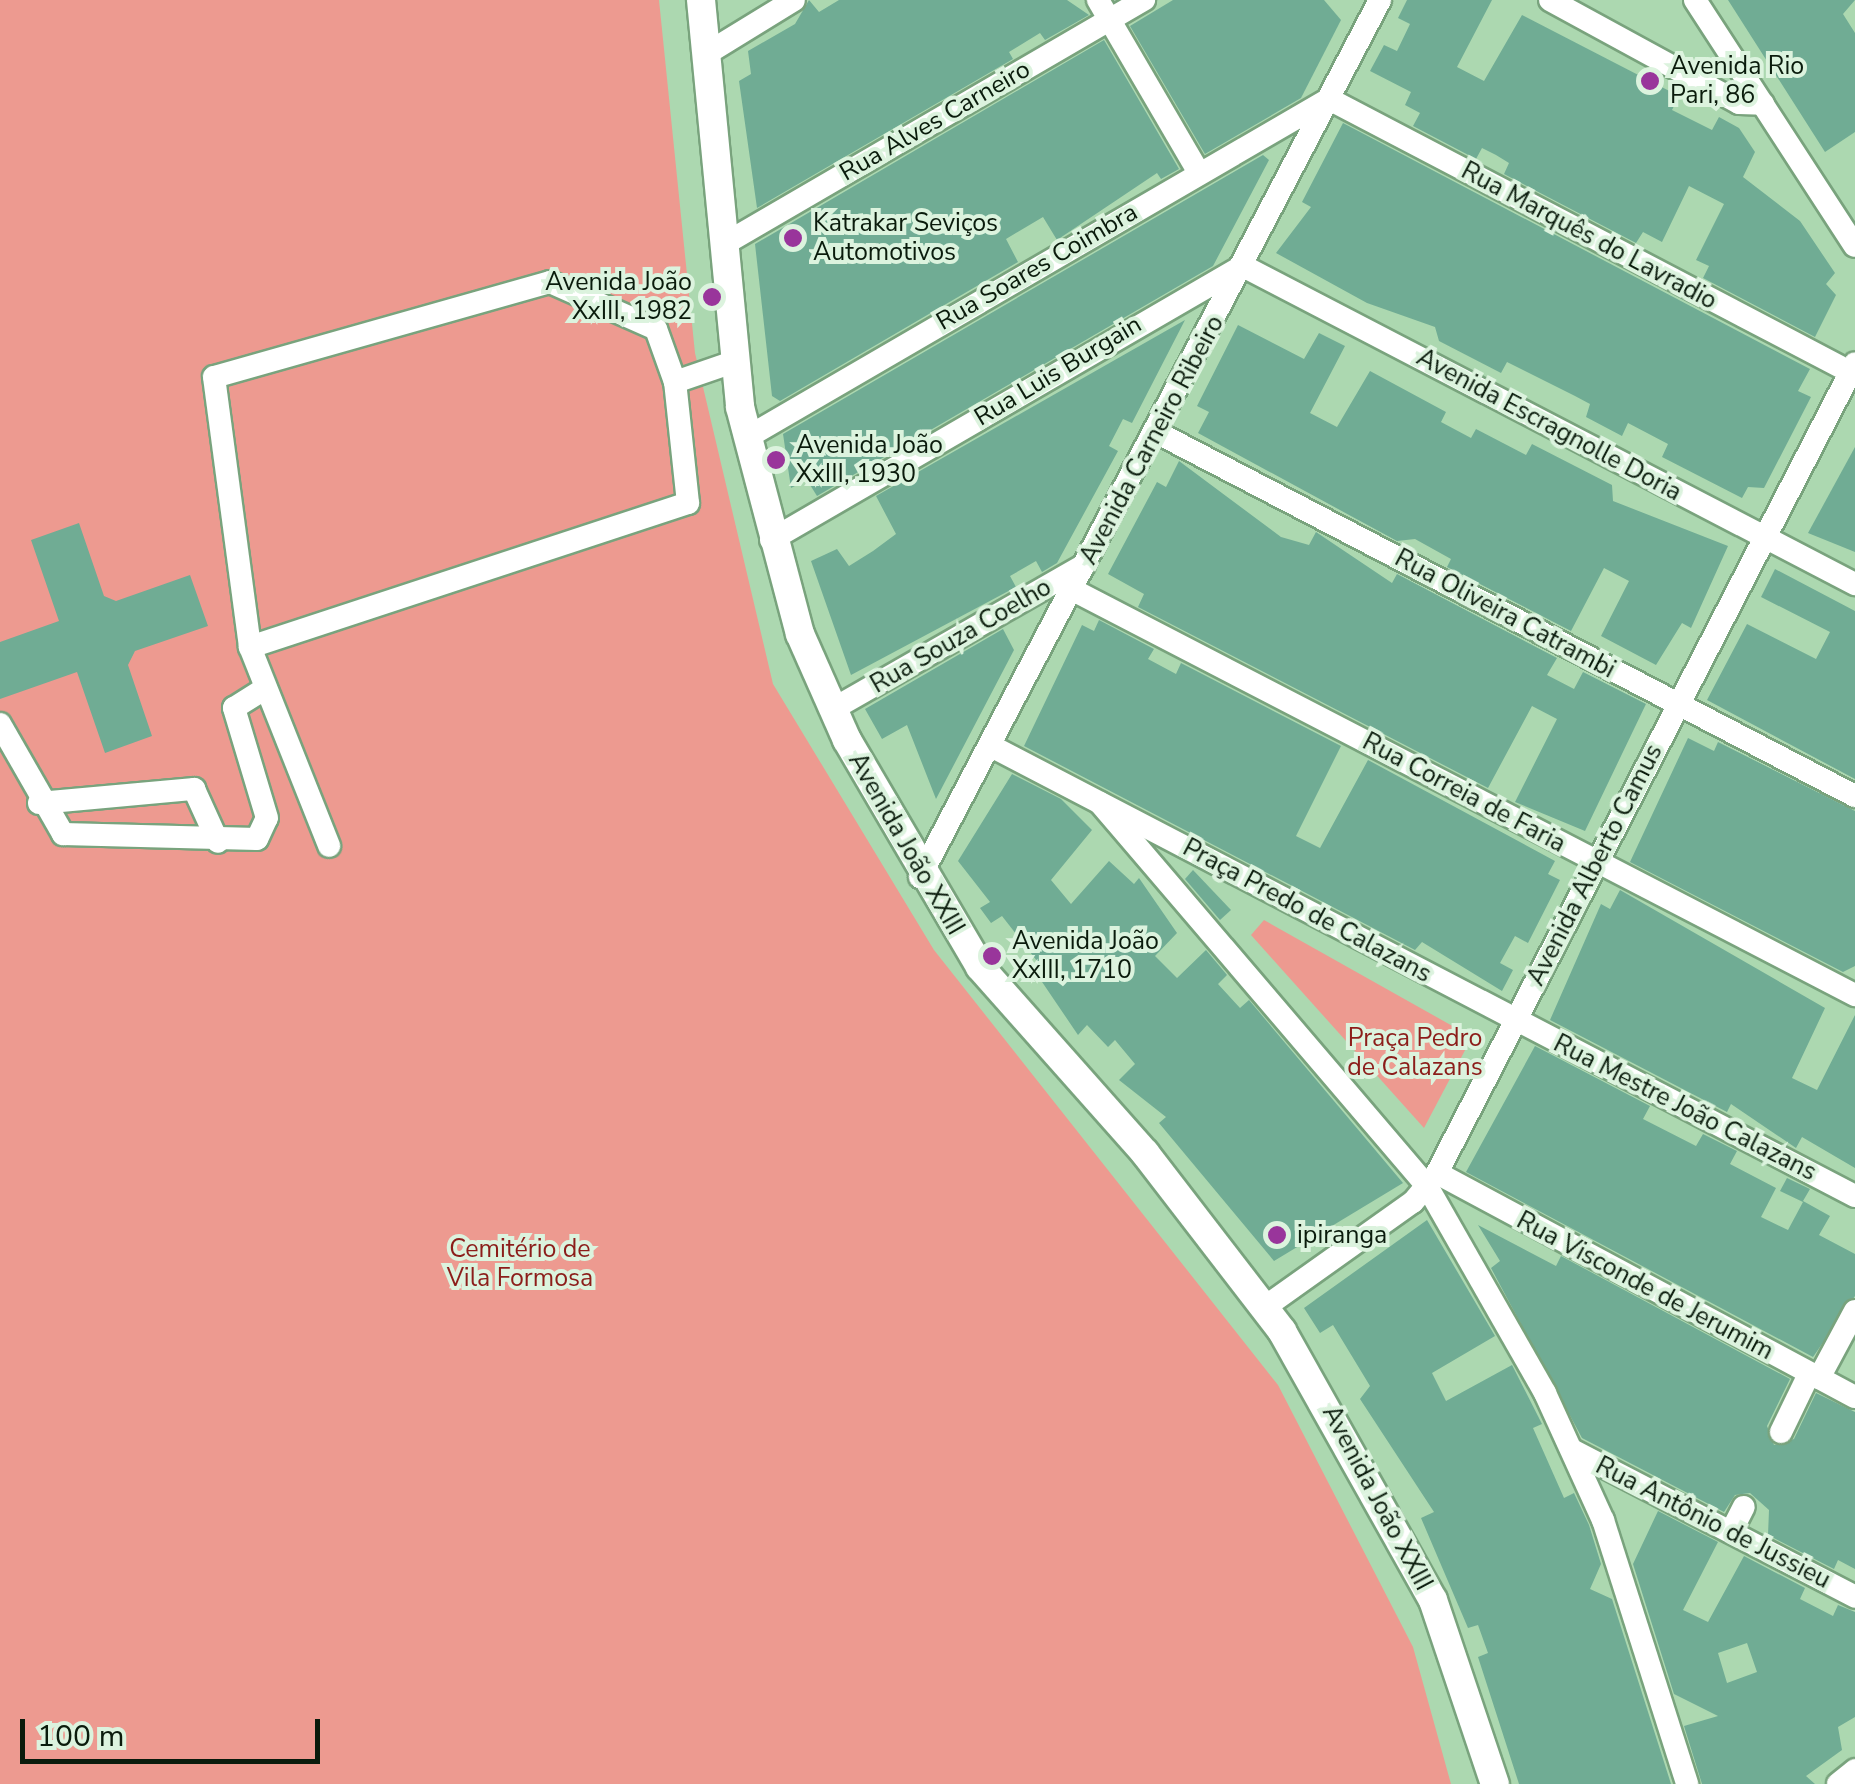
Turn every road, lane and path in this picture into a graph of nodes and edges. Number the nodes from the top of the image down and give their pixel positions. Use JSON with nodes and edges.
{"nodes":[{"id":1,"x":701,"y":0,"type":"edge"},
{"id":2,"x":794,"y":0,"type":"edge"},
{"id":3,"x":1144,"y":0,"type":"edge"},
{"id":4,"x":1380,"y":0,"type":"edge"},
{"id":5,"x":1550,"y":0,"type":"edge"},
{"id":6,"x":1695,"y":0,"type":"edge"},
{"id":7,"x":1104,"y":10,"type":"edge"},
{"id":8,"x":706,"y":54,"type":"junction"},
{"id":9,"x":1329,"y":99,"type":"junction"},
{"id":10,"x":1763,"y":104,"type":"junction"},
{"id":11,"x":1198,"y":173,"type":"junction"},
{"id":12,"x":726,"y":243,"type":"junction"},
{"id":13,"x":1855,"y":246,"type":"edge"},
{"id":14,"x":1243,"y":266,"type":"junction"},
{"id":15,"x":733,"y":362,"type":"junction"},
{"id":16,"x":1852,"y":367,"type":"edge"},
{"id":17,"x":675,"y":382,"type":"junction"},
{"id":18,"x":1156,"y":432,"type":"junction"},
{"id":19,"x":746,"y":438,"type":"junction"},
{"id":20,"x":1764,"y":538,"type":"junction"},
{"id":21,"x":771,"y":540,"type":"junction"},
{"id":22,"x":1088,"y":563,"type":"junction"},
{"id":23,"x":1855,"y":584,"type":"edge"},
{"id":24,"x":1073,"y":590,"type":"junction"},
{"id":25,"x":250,"y":647,"type":"junction"},
{"id":26,"x":264,"y":689,"type":"junction"},
{"id":27,"x":1678,"y":704,"type":"junction"},
{"id":28,"x":833,"y":708,"type":"junction"},
{"id":29,"x":0,"y":724,"type":"edge"},
{"id":30,"x":991,"y":746,"type":"junction"},
{"id":31,"x":1855,"y":796,"type":"edge"},
{"id":32,"x":39,"y":803,"type":"junction"},
{"id":33,"x":1100,"y":803,"type":"junction"},
{"id":34,"x":218,"y":842,"type":"junction"},
{"id":35,"x":329,"y":846,"type":"dead end"},
{"id":36,"x":1596,"y":862,"type":"junction"},
{"id":37,"x":920,"y":877,"type":"junction"},
{"id":38,"x":1855,"y":994,"type":"edge"},
{"id":39,"x":1514,"y":1020,"type":"junction"},
{"id":40,"x":1432,"y":1180,"type":"junction"},
{"id":41,"x":1855,"y":1196,"type":"edge"},
{"id":42,"x":1264,"y":1307,"type":"junction"},
{"id":43,"x":1855,"y":1311,"type":"edge"},
{"id":44,"x":1814,"y":1376,"type":"junction"},
{"id":45,"x":1855,"y":1397,"type":"edge"},
{"id":46,"x":1781,"y":1432,"type":"dead end"},
{"id":47,"x":1572,"y":1450,"type":"junction"},
{"id":48,"x":1744,"y":1507,"type":"dead end"},
{"id":49,"x":1731,"y":1532,"type":"junction"},
{"id":50,"x":1855,"y":1597,"type":"edge"},
{"id":51,"x":1855,"y":1770,"type":"edge"},
{"id":52,"x":1494,"y":1784,"type":"edge"},
{"id":53,"x":1687,"y":1784,"type":"edge"},
{"id":54,"x":1838,"y":1784,"type":"edge"}],
"edges":[{"from":1,"to":8,"type":"main road","name":"Avenida João XXIII"},
{"from":2,"to":8,"type":"street"},
{"from":3,"to":7,"type":"street","name":"Rua Alves Carneiro"},
{"from":4,"to":9,"type":"street","name":"Avenida Carneiro Ribeiro"},
{"from":5,"to":10,"type":"street"},
{"from":6,"to":10,"type":"street"},
{"from":7,"to":11,"type":"street"},
{"from":7,"to":12,"type":"street","name":"Rua Alves Carneiro"},
{"from":8,"to":12,"type":"main road","name":"Avenida João XXIII"},
{"from":9,"to":11,"type":"street","name":"Rua Soares Coimbra"},
{"from":9,"to":14,"type":"street","name":"Avenida Carneiro Ribeiro"},
{"from":9,"to":16,"type":"street","name":"Rua Marquês do Lavradio"},
{"from":10,"to":13,"type":"street"},
{"from":11,"to":19,"type":"street","name":"Rua Soares Coimbra"},
{"from":12,"to":15,"type":"main road","name":"Avenida João XXIII"},
{"from":14,"to":18,"type":"street","name":"Avenida Carneiro Ribeiro"},
{"from":14,"to":20,"type":"street","name":"Avenida Escragnolle Doria"},
{"from":14,"to":21,"type":"street","name":"Rua Luis Burgain"},
{"from":15,"to":17,"type":"street"},
{"from":15,"to":19,"type":"main road","name":"Avenida João XXIII"},
{"from":16,"to":20,"type":"street","name":"Avenida Alberto Camus"},
{"from":17,"to":25,"type":"street"},
{"from":17,"to":25,"type":"street"},
{"from":18,"to":22,"type":"street","name":"Avenida Carneiro Ribeiro"},
{"from":18,"to":27,"type":"street","name":"Rua Oliveira Catrambi"},
{"from":19,"to":21,"type":"main road","name":"Avenida João XXIII"},
{"from":20,"to":23,"type":"street","name":"Avenida Escragnolle Doria"},
{"from":20,"to":27,"type":"street","name":"Avenida Alberto Camus"},
{"from":21,"to":28,"type":"main road","name":"Avenida João XXIII"},
{"from":22,"to":24,"type":"street","name":"Avenida Carneiro Ribeiro"},
{"from":22,"to":28,"type":"street","name":"Rua Souza Coelho"},
{"from":24,"to":30,"type":"street","name":"Avenida Carneiro Ribeiro"},
{"from":24,"to":36,"type":"street","name":"Rua Correia de Faria"},
{"from":25,"to":26,"type":"street"},
{"from":26,"to":34,"type":"street"},
{"from":26,"to":35,"type":"street"},
{"from":27,"to":31,"type":"street","name":"Rua Oliveira Catrambi"},
{"from":27,"to":36,"type":"street","name":"Avenida Alberto Camus"},
{"from":28,"to":37,"type":"main road","name":"Avenida João XXIII"},
{"from":29,"to":32,"type":"street"},
{"from":30,"to":33,"type":"street"},
{"from":30,"to":37,"type":"street","name":"Avenida Carneiro Ribeiro"},
{"from":32,"to":34,"type":"street"},
{"from":32,"to":34,"type":"street"},
{"from":33,"to":39,"type":"street","name":"Praça Predo de Calazans"},
{"from":33,"to":40,"type":"street"},
{"from":36,"to":38,"type":"street","name":"Rua Correia de Faria"},
{"from":36,"to":39,"type":"street","name":"Avenida Alberto Camus"},
{"from":37,"to":42,"type":"main road","name":"Avenida João XXIII"},
{"from":39,"to":40,"type":"street","name":"Avenida Alberto Camus"},
{"from":39,"to":41,"type":"street","name":"Rua Mestre João Calazans"},
{"from":40,"to":42,"type":"street","name":"Avenida Alberto Camus"},
{"from":40,"to":44,"type":"street","name":"Rua Visconde de Jerumim"},
{"from":40,"to":47,"type":"street"},
{"from":42,"to":52,"type":"main road","name":"Avenida João XXIII"},
{"from":43,"to":44,"type":"street"},
{"from":44,"to":45,"type":"street","name":"Rua Visconde de Jerumim"},
{"from":44,"to":46,"type":"street"},
{"from":47,"to":49,"type":"street","name":"Rua Antônio de Jussieu"},
{"from":47,"to":53,"type":"street"},
{"from":48,"to":49,"type":"street"},
{"from":49,"to":50,"type":"street","name":"Rua Antônio de Jussieu"},
{"from":51,"to":54,"type":"street"}]}
